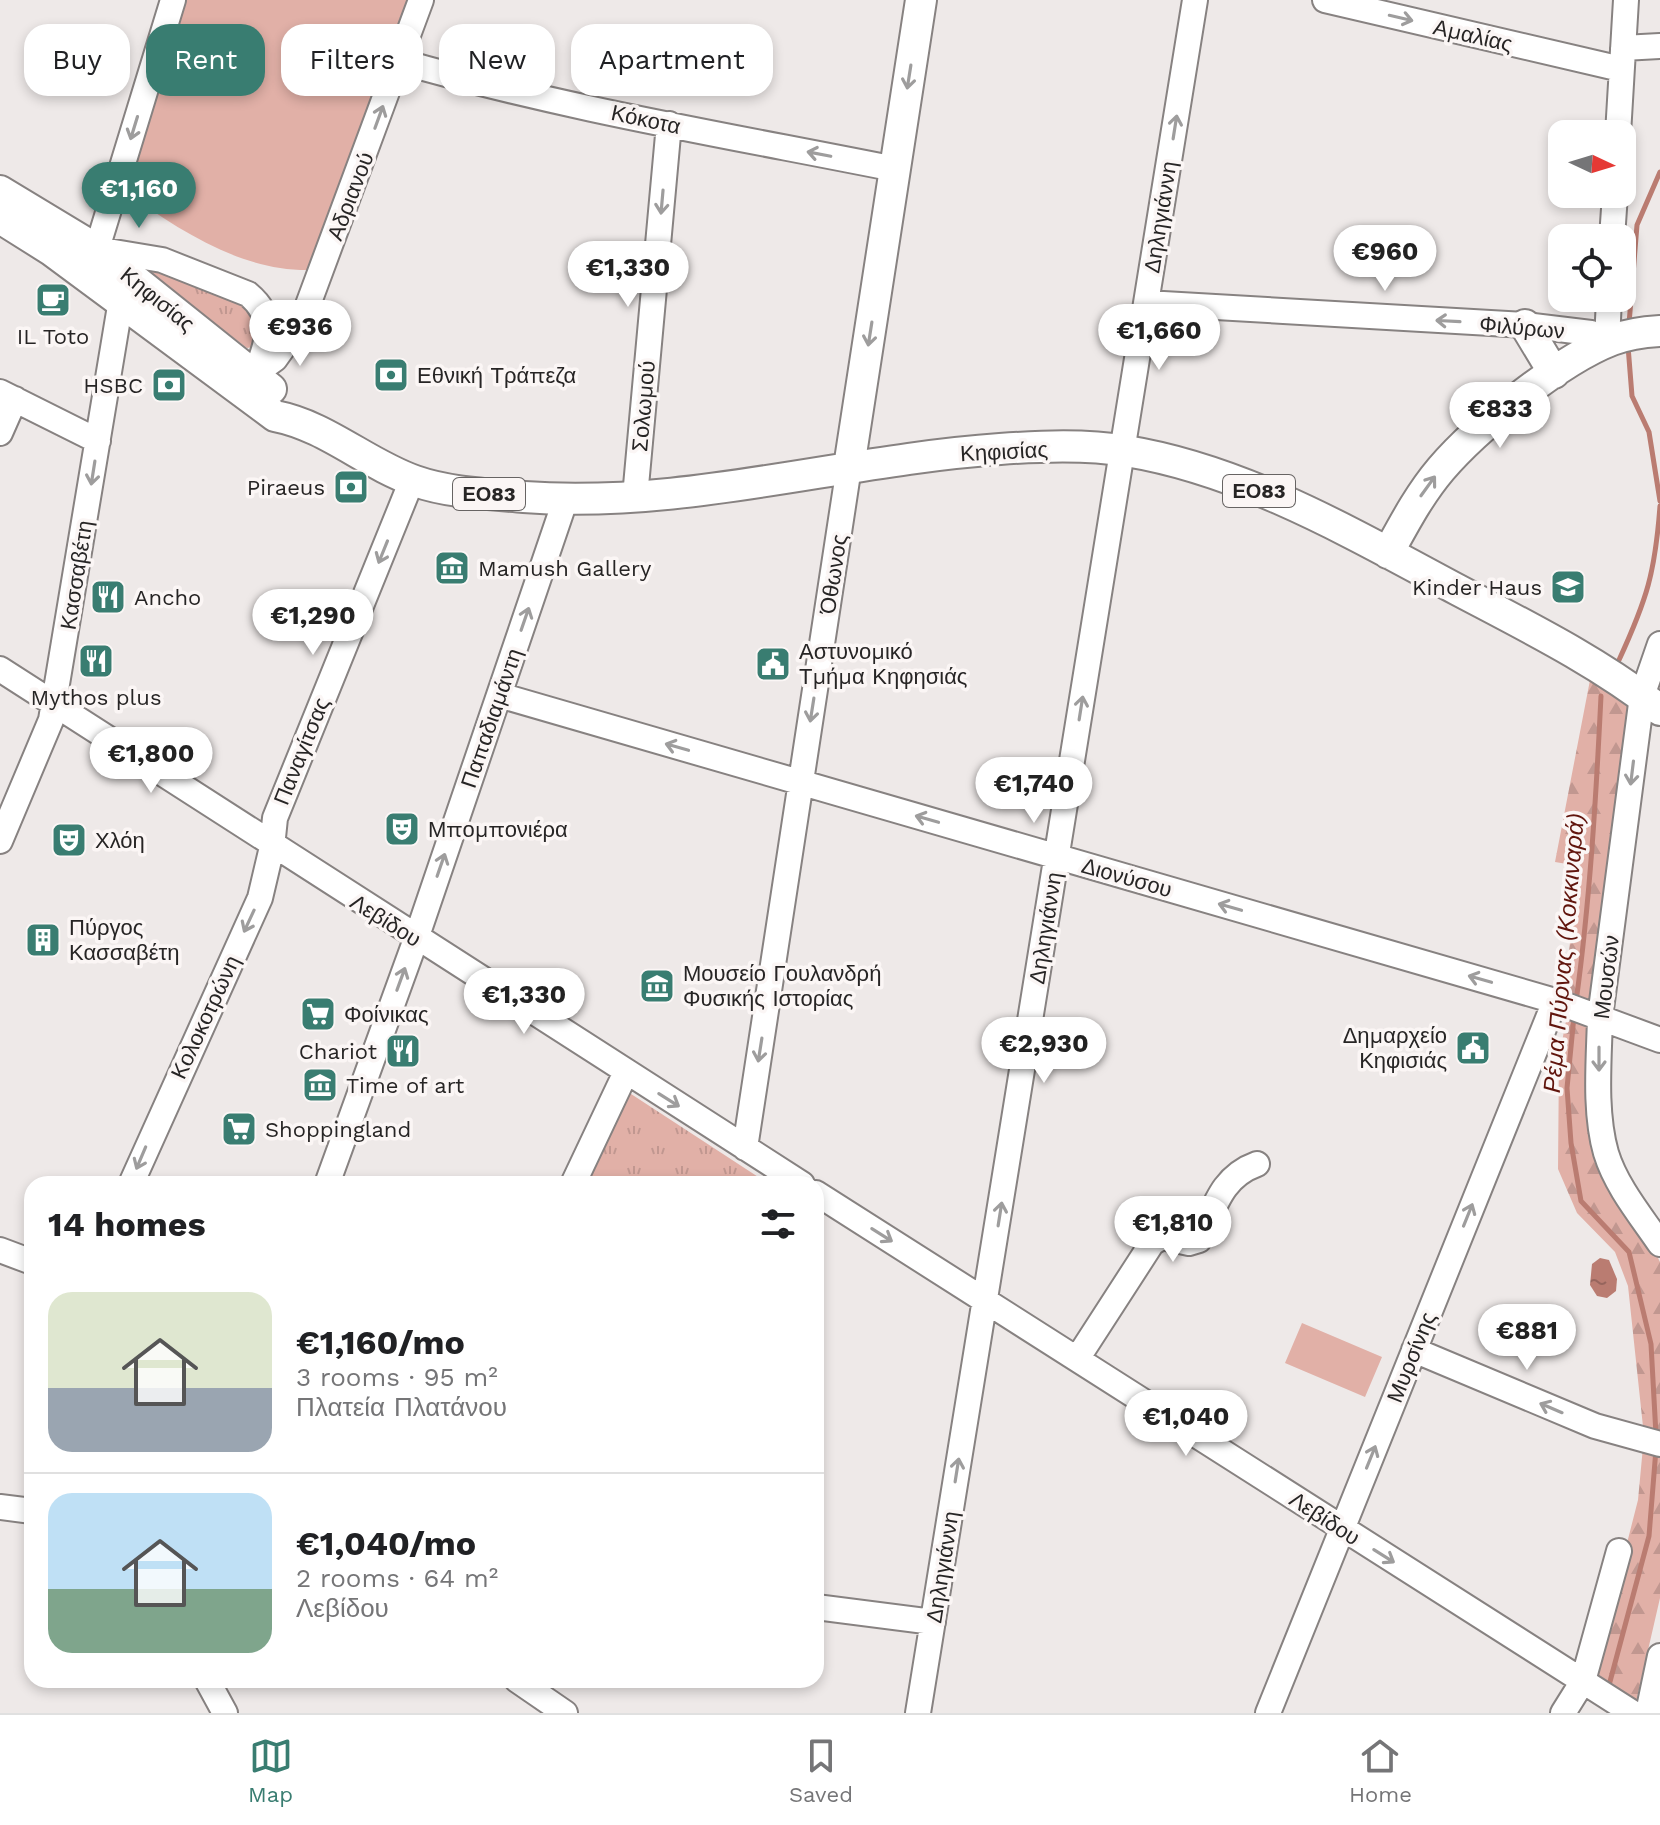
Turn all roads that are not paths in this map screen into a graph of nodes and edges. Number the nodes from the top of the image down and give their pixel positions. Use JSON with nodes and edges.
{"nodes":[{"id":1,"x":173,"y":0,"type":"edge"},
{"id":2,"x":421,"y":0,"type":"edge"},
{"id":3,"x":921,"y":0,"type":"edge"},
{"id":4,"x":1195,"y":0,"type":"edge"},
{"id":5,"x":1325,"y":0,"type":"edge"},
{"id":6,"x":1626,"y":0,"type":"edge"},
{"id":7,"x":412,"y":24,"type":"edge"},
{"id":8,"x":1660,"y":46,"type":"edge"},
{"id":9,"x":1622,"y":58,"type":"junction"},
{"id":10,"x":423,"y":68,"type":"edge"},
{"id":11,"x":386,"y":96,"type":"edge"},
{"id":12,"x":1619,"y":120,"type":"edge"},
{"id":13,"x":669,"y":124,"type":"junction"},
{"id":14,"x":895,"y":169,"type":"junction"},
{"id":15,"x":0,"y":191,"type":"edge"},
{"id":16,"x":0,"y":218,"type":"edge"},
{"id":17,"x":92,"y":263,"type":"junction"},
{"id":18,"x":121,"y":300,"type":"junction"},
{"id":19,"x":1146,"y":303,"type":"junction"},
{"id":20,"x":1608,"y":312,"type":"edge"},
{"id":21,"x":1525,"y":325,"type":"junction"},
{"id":22,"x":1649,"y":332,"type":"edge"},
{"id":23,"x":1607,"y":342,"type":"junction"},
{"id":24,"x":1554,"y":373,"type":"junction"},
{"id":25,"x":244,"y":382,"type":"junction"},
{"id":26,"x":7,"y":396,"type":"edge"},
{"id":27,"x":0,"y":433,"type":"edge"},
{"id":28,"x":98,"y":441,"type":"junction"},
{"id":29,"x":1122,"y":450,"type":"junction"},
{"id":30,"x":849,"y":467,"type":"junction"},
{"id":31,"x":412,"y":480,"type":"junction"},
{"id":32,"x":635,"y":497,"type":"junction"},
{"id":33,"x":566,"y":498,"type":"junction"},
{"id":34,"x":1388,"y":553,"type":"junction"},
{"id":35,"x":1660,"y":644,"type":"edge"},
{"id":36,"x":0,"y":669,"type":"edge"},
{"id":37,"x":0,"y":687,"type":"edge"},
{"id":38,"x":1633,"y":690,"type":"edge"},
{"id":39,"x":499,"y":695,"type":"junction"},
{"id":40,"x":54,"y":704,"type":"junction"},
{"id":41,"x":801,"y":783,"type":"junction"},
{"id":42,"x":0,"y":841,"type":"edge"},
{"id":43,"x":272,"y":847,"type":"junction"},
{"id":44,"x":1057,"y":857,"type":"junction"},
{"id":45,"x":416,"y":939,"type":"junction"},
{"id":46,"x":1561,"y":1003,"type":"junction"},
{"id":47,"x":1598,"y":1016,"type":"junction"},
{"id":48,"x":1660,"y":1040,"type":"edge"},
{"id":49,"x":626,"y":1072,"type":"junction"},
{"id":50,"x":745,"y":1148,"type":"junction"},
{"id":51,"x":1257,"y":1164,"type":"dead end"},
{"id":52,"x":135,"y":1176,"type":"edge"},
{"id":53,"x":330,"y":1176,"type":"edge"},
{"id":54,"x":577,"y":1176,"type":"edge"},
{"id":55,"x":789,"y":1176,"type":"edge"},
{"id":56,"x":824,"y":1198,"type":"edge"},
{"id":57,"x":1660,"y":1244,"type":"edge"},
{"id":58,"x":0,"y":1250,"type":"edge"},
{"id":59,"x":24,"y":1259,"type":"edge"},
{"id":60,"x":986,"y":1301,"type":"junction"},
{"id":61,"x":1414,"y":1350,"type":"junction"},
{"id":62,"x":1077,"y":1359,"type":"junction"},
{"id":63,"x":1660,"y":1444,"type":"edge"},
{"id":64,"x":0,"y":1507,"type":"edge"},
{"id":65,"x":24,"y":1510,"type":"edge"},
{"id":66,"x":1342,"y":1529,"type":"junction"},
{"id":67,"x":1619,"y":1551,"type":"dead end"},
{"id":68,"x":824,"y":1608,"type":"edge"},
{"id":69,"x":933,"y":1622,"type":"junction"},
{"id":70,"x":1660,"y":1656,"type":"edge"},
{"id":71,"x":1583,"y":1681,"type":"junction"},
{"id":72,"x":211,"y":1688,"type":"edge"},
{"id":73,"x":529,"y":1688,"type":"edge"},
{"id":74,"x":225,"y":1713,"type":"edge"},
{"id":75,"x":565,"y":1713,"type":"edge"},
{"id":76,"x":918,"y":1713,"type":"edge"},
{"id":77,"x":1268,"y":1713,"type":"edge"},
{"id":78,"x":1563,"y":1713,"type":"edge"},
{"id":79,"x":1633,"y":1713,"type":"edge"},
{"id":80,"x":1648,"y":1713,"type":"edge"}],
"edges":[{"from":1,"to":17,"type":"street","one_way":true},
{"from":2,"to":7,"type":"street","name":"Αδριανού"},
{"from":3,"to":14,"type":"main road","name":"Όθωνος","one_way":true},
{"from":19,"to":4,"type":"street","name":"Δηληγιάννη","one_way":true},
{"from":5,"to":9,"type":"street","name":"Αμαλίας","one_way":true},
{"from":6,"to":9,"type":"street"},
{"from":8,"to":9,"type":"street","name":"Αμαλίας"},
{"from":9,"to":12,"type":"street"},
{"from":10,"to":13,"type":"street","name":"Κόκοτα"},
{"from":25,"to":11,"type":"street","name":"Αδριανού","one_way":true},
{"from":14,"to":13,"type":"street","name":"Κόκοτα","one_way":true},
{"from":13,"to":32,"type":"street","name":"Σολωμού","one_way":true},
{"from":14,"to":30,"type":"main road","name":"Όθωνος","one_way":true},
{"from":15,"to":17,"type":"main road","name":"Κηφισίας","number":"ΕΟ83"},
{"from":16,"to":17,"type":"main road","name":"Κηφισίας","number":"ΕΟ83"},
{"from":17,"to":18,"type":"main road","name":"Κηφισίας","number":"ΕΟ83"},
{"from":17,"to":25,"type":"main road","name":"Κηφισίας","number":"ΕΟ83"},
{"from":17,"to":25,"type":"street"},
{"from":18,"to":25,"type":"main road","name":"Κηφισίας","number":"ΕΟ83"},
{"from":18,"to":28,"type":"street","name":"Κασσαβέτη"},
{"from":21,"to":19,"type":"street","name":"Φιλύρων","one_way":true},
{"from":19,"to":29,"type":"street","name":"Δηληγιάννη"},
{"from":20,"to":23,"type":"street"},
{"from":21,"to":23,"type":"street","name":"Φιλύρων"},
{"from":21,"to":24,"type":"main road"},
{"from":22,"to":23,"type":"main road"},
{"from":23,"to":24,"type":"main road"},
{"from":34,"to":24,"type":"main road","one_way":true},
{"from":25,"to":31,"type":"main road","name":"Κηφισίας","number":"ΕΟ83"},
{"from":26,"to":27,"type":"street"},
{"from":26,"to":28,"type":"street"},
{"from":28,"to":40,"type":"street","name":"Κασσαβέτη","one_way":true},
{"from":29,"to":30,"type":"main road","name":"Κηφισίας","number":"ΕΟ83"},
{"from":29,"to":34,"type":"main road","name":"Κηφισίας","number":"ΕΟ83"},
{"from":44,"to":29,"type":"street","name":"Δηληγιάννη","one_way":true},
{"from":30,"to":32,"type":"main road","name":"Κηφισίας","number":"ΕΟ83"},
{"from":30,"to":41,"type":"street","name":"Όθωνος","one_way":true},
{"from":31,"to":33,"type":"main road","name":"Κηφισίας","number":"ΕΟ83"},
{"from":31,"to":43,"type":"street","name":"Παναγίτσας","one_way":true},
{"from":32,"to":33,"type":"main road","name":"Κηφισίας","number":"ΕΟ83"},
{"from":39,"to":33,"type":"street","name":"Παπαδιαμάντη","one_way":true},
{"from":34,"to":38,"type":"main road","name":"Κηφισίας","number":"ΕΟ83"},
{"from":35,"to":38,"type":"street","name":"Μουσών"},
{"from":36,"to":40,"type":"street","name":"Λεβίδου"},
{"from":37,"to":40,"type":"street"},
{"from":38,"to":47,"type":"street","name":"Μουσών","one_way":true},
{"from":41,"to":39,"type":"street","name":"Διονύσου","one_way":true},
{"from":45,"to":39,"type":"street","name":"Παπαδιαμάντη","one_way":true},
{"from":40,"to":42,"type":"street","name":"Κασσαβέτη"},
{"from":40,"to":43,"type":"street","name":"Λεβίδου"},
{"from":44,"to":41,"type":"street","name":"Διονύσου","one_way":true},
{"from":41,"to":50,"type":"street","name":"Όθωνος","one_way":true},
{"from":43,"to":45,"type":"street","name":"Λεβίδου"},
{"from":43,"to":52,"type":"street","name":"Κολοκοτρώνη","one_way":true},
{"from":46,"to":44,"type":"street","name":"Διονύσου","one_way":true},
{"from":60,"to":44,"type":"street","name":"Δηληγιάννη","one_way":true},
{"from":45,"to":49,"type":"street","name":"Λεβίδου"},
{"from":53,"to":45,"type":"street","name":"Παπαδιαμάντη","one_way":true},
{"from":46,"to":47,"type":"street","name":"Διονύσου"},
{"from":61,"to":46,"type":"street","name":"Μυρσίνης","one_way":true},
{"from":47,"to":48,"type":"street","name":"Διονύσου"},
{"from":47,"to":57,"type":"street","name":"Μουσών","one_way":true},
{"from":49,"to":50,"type":"street","name":"Λεβίδου","one_way":true},
{"from":49,"to":54,"type":"street"},
{"from":50,"to":55,"type":"street","name":"Λεβίδου"},
{"from":51,"to":62,"type":"street"},
{"from":56,"to":60,"type":"street","name":"Λεβίδου","one_way":true},
{"from":58,"to":59,"type":"street"},
{"from":60,"to":62,"type":"street","name":"Λεβίδου"},
{"from":69,"to":60,"type":"street","name":"Δηληγιάννη","one_way":true},
{"from":63,"to":61,"type":"street","one_way":true},
{"from":66,"to":61,"type":"street","name":"Μυρσίνης","one_way":true},
{"from":62,"to":66,"type":"street","name":"Λεβίδου"},
{"from":64,"to":65,"type":"street"},
{"from":66,"to":71,"type":"street","name":"Λεβίδου","one_way":true},
{"from":66,"to":77,"type":"street","name":"Μυρσίνης"},
{"from":67,"to":71,"type":"street"},
{"from":68,"to":69,"type":"street"},
{"from":69,"to":76,"type":"street","name":"Δηληγιάννη"},
{"from":70,"to":80,"type":"street"},
{"from":71,"to":78,"type":"street"},
{"from":71,"to":79,"type":"street","name":"Λεβίδου"},
{"from":72,"to":74,"type":"street"},
{"from":73,"to":75,"type":"street"}]}
